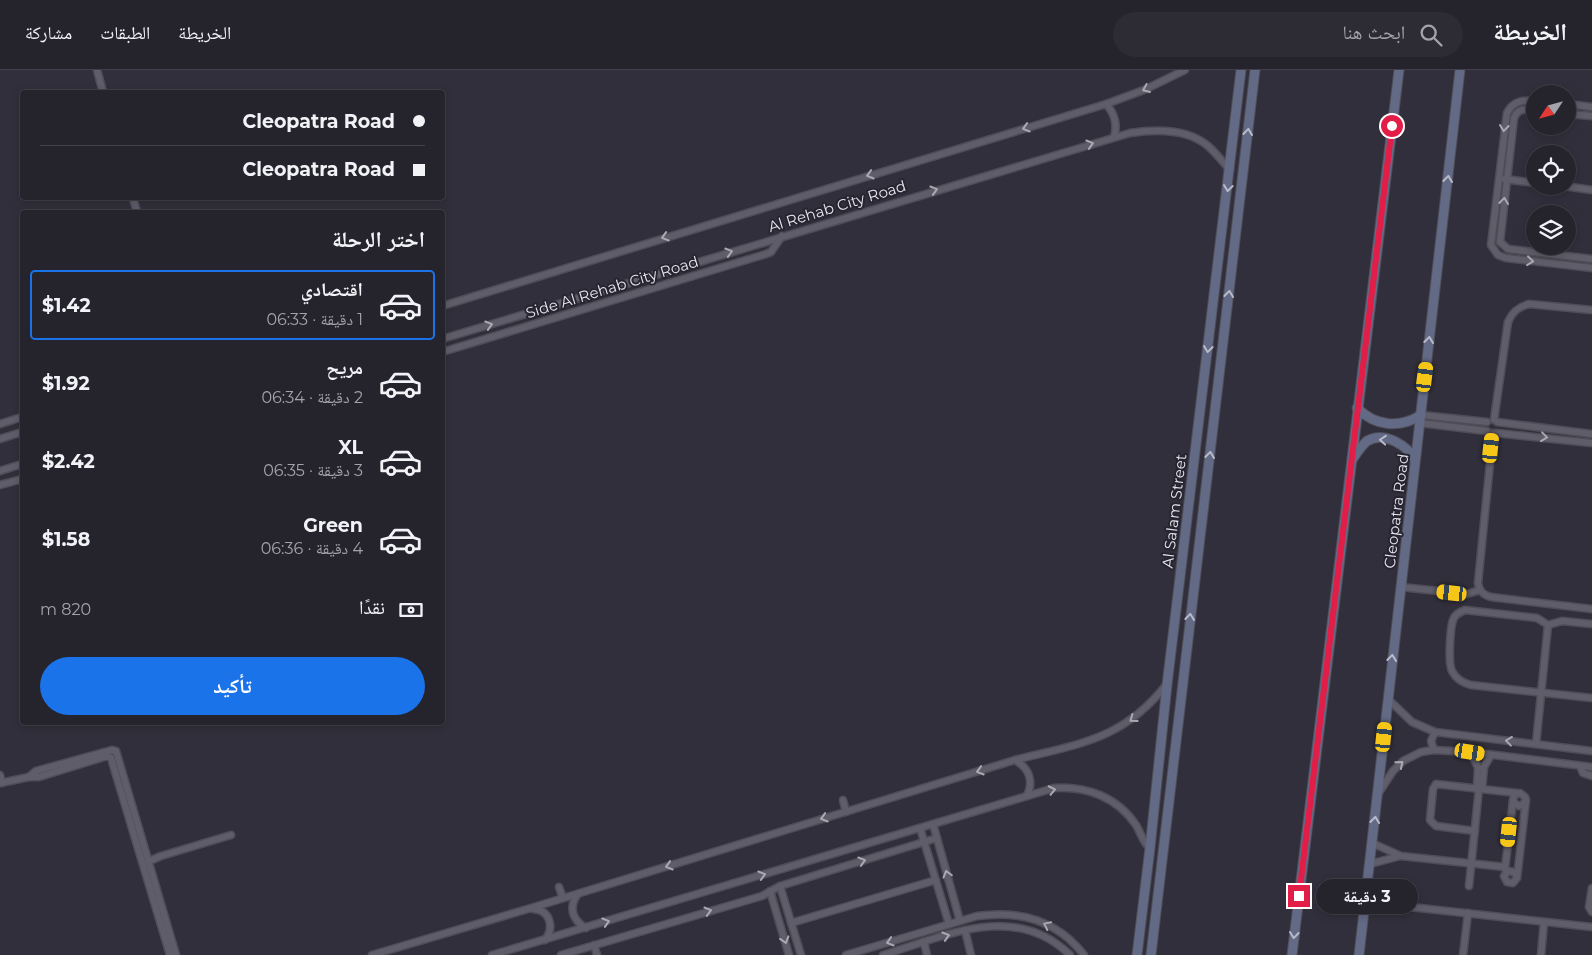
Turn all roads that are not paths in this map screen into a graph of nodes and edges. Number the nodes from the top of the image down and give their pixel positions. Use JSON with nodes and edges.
{"nodes":[{"id":1,"x":97,"y":70,"type":"edge"},
{"id":2,"x":1185,"y":70,"type":"edge"},
{"id":3,"x":1241,"y":70,"type":"edge"},
{"id":4,"x":1255,"y":70,"type":"edge"},
{"id":5,"x":1399,"y":70,"type":"edge"},
{"id":6,"x":1460,"y":70,"type":"edge"},
{"id":7,"x":103,"y":90,"type":"edge"},
{"id":8,"x":1526,"y":101,"type":"edge"},
{"id":9,"x":1106,"y":104,"type":"junction"},
{"id":10,"x":1576,"y":105,"type":"edge"},
{"id":11,"x":1592,"y":107,"type":"edge"},
{"id":12,"x":1526,"y":110,"type":"edge"},
{"id":13,"x":1576,"y":115,"type":"edge"},
{"id":14,"x":1592,"y":116,"type":"edge"},
{"id":15,"x":1114,"y":137,"type":"junction"},
{"id":16,"x":1230,"y":170,"type":"junction"},
{"id":17,"x":1498,"y":178,"type":"junction"},
{"id":18,"x":1507,"y":179,"type":"junction"},
{"id":19,"x":1526,"y":182,"type":"edge"},
{"id":20,"x":1576,"y":188,"type":"edge"},
{"id":21,"x":1592,"y":190,"type":"edge"},
{"id":22,"x":782,"y":236,"type":"junction"},
{"id":23,"x":1592,"y":259,"type":"edge"},
{"id":24,"x":1592,"y":268,"type":"edge"},
{"id":25,"x":445,"y":305,"type":"edge"},
{"id":26,"x":1592,"y":310,"type":"edge"},
{"id":27,"x":445,"y":338,"type":"edge"},
{"id":28,"x":445,"y":351,"type":"edge"},
{"id":29,"x":1357,"y":408,"type":"junction"},
{"id":30,"x":20,"y":418,"type":"edge"},
{"id":31,"x":1447,"y":418,"type":"junction"},
{"id":32,"x":1420,"y":419,"type":"junction"},
{"id":33,"x":1471,"y":421,"type":"junction"},
{"id":34,"x":1496,"y":421,"type":"junction"},
{"id":35,"x":1487,"y":422,"type":"junction"},
{"id":36,"x":0,"y":424,"type":"edge"},
{"id":37,"x":1446,"y":426,"type":"junction"},
{"id":38,"x":1470,"y":429,"type":"junction"},
{"id":39,"x":1492,"y":432,"type":"junction"},
{"id":40,"x":20,"y":433,"type":"edge"},
{"id":41,"x":1592,"y":434,"type":"edge"},
{"id":42,"x":0,"y":438,"type":"edge"},
{"id":43,"x":1592,"y":443,"type":"edge"},
{"id":44,"x":1351,"y":461,"type":"junction"},
{"id":45,"x":1416,"y":461,"type":"junction"},
{"id":46,"x":19,"y":465,"type":"edge"},
{"id":47,"x":0,"y":471,"type":"edge"},
{"id":48,"x":20,"y":480,"type":"edge"},
{"id":49,"x":0,"y":485,"type":"edge"},
{"id":50,"x":1401,"y":587,"type":"junction"},
{"id":51,"x":1480,"y":590,"type":"junction"},
{"id":52,"x":1592,"y":609,"type":"edge"},
{"id":53,"x":1592,"y":624,"type":"edge"},
{"id":54,"x":1548,"y":625,"type":"junction"},
{"id":55,"x":1170,"y":662,"type":"junction"},
{"id":56,"x":1185,"y":665,"type":"junction"},
{"id":57,"x":1167,"y":684,"type":"junction"},
{"id":58,"x":1541,"y":692,"type":"junction"},
{"id":59,"x":1592,"y":698,"type":"edge"},
{"id":60,"x":1388,"y":699,"type":"junction"},
{"id":61,"x":1435,"y":732,"type":"junction"},
{"id":62,"x":1536,"y":744,"type":"junction"},
{"id":63,"x":1434,"y":750,"type":"junction"},
{"id":64,"x":1592,"y":751,"type":"edge"},
{"id":65,"x":1470,"y":752,"type":"junction"},
{"id":66,"x":1491,"y":755,"type":"junction"},
{"id":67,"x":1015,"y":760,"type":"junction"},
{"id":68,"x":1580,"y":766,"type":"junction"},
{"id":69,"x":1592,"y":767,"type":"edge"},
{"id":70,"x":0,"y":774,"type":"edge"},
{"id":71,"x":1592,"y":776,"type":"edge"},
{"id":72,"x":1,"y":783,"type":"edge"},
{"id":73,"x":1479,"y":788,"type":"junction"},
{"id":74,"x":1377,"y":795,"type":"junction"},
{"id":75,"x":1027,"y":796,"type":"junction"},
{"id":76,"x":1515,"y":796,"type":"junction"},
{"id":77,"x":843,"y":800,"type":"dead end"},
{"id":78,"x":1526,"y":800,"type":"junction"},
{"id":79,"x":846,"y":812,"type":"junction"},
{"id":80,"x":933,"y":824,"type":"junction"},
{"id":81,"x":920,"y":828,"type":"junction"},
{"id":82,"x":1475,"y":831,"type":"junction"},
{"id":83,"x":231,"y":835,"type":"dead end"},
{"id":84,"x":937,"y":838,"type":"junction"},
{"id":85,"x":924,"y":842,"type":"junction"},
{"id":86,"x":1372,"y":843,"type":"junction"},
{"id":87,"x":1150,"y":848,"type":"junction"},
{"id":88,"x":1401,"y":856,"type":"junction"},
{"id":89,"x":146,"y":863,"type":"junction"},
{"id":90,"x":1472,"y":863,"type":"junction"},
{"id":91,"x":1370,"y":864,"type":"junction"},
{"id":92,"x":1505,"y":867,"type":"junction"},
{"id":93,"x":936,"y":880,"type":"junction"},
{"id":94,"x":780,"y":886,"type":"junction"},
{"id":95,"x":1469,"y":886,"type":"dead end"},
{"id":96,"x":559,"y":887,"type":"dead end"},
{"id":97,"x":1592,"y":888,"type":"edge"},
{"id":98,"x":770,"y":891,"type":"junction"},
{"id":99,"x":579,"y":893,"type":"junction"},
{"id":100,"x":563,"y":898,"type":"junction"},
{"id":101,"x":1365,"y":902,"type":"junction"},
{"id":102,"x":531,"y":908,"type":"junction"},
{"id":103,"x":1592,"y":912,"type":"edge"},
{"id":104,"x":788,"y":913,"type":"junction"},
{"id":105,"x":1468,"y":913,"type":"junction"},
{"id":106,"x":778,"y":916,"type":"junction"},
{"id":107,"x":960,"y":921,"type":"junction"},
{"id":108,"x":1544,"y":922,"type":"junction"},
{"id":109,"x":791,"y":923,"type":"junction"},
{"id":110,"x":949,"y":924,"type":"junction"},
{"id":111,"x":1592,"y":927,"type":"edge"},
{"id":112,"x":586,"y":928,"type":"junction"},
{"id":113,"x":965,"y":930,"type":"junction"},
{"id":114,"x":545,"y":940,"type":"junction"},
{"id":115,"x":924,"y":942,"type":"junction"},
{"id":116,"x":594,"y":945,"type":"junction"},
{"id":117,"x":1360,"y":953,"type":"edge"},
{"id":118,"x":170,"y":955,"type":"edge"},
{"id":119,"x":176,"y":955,"type":"edge"},
{"id":120,"x":372,"y":955,"type":"edge"},
{"id":121,"x":492,"y":955,"type":"edge"},
{"id":122,"x":561,"y":955,"type":"edge"},
{"id":123,"x":597,"y":955,"type":"edge"},
{"id":124,"x":789,"y":955,"type":"edge"},
{"id":125,"x":801,"y":955,"type":"edge"},
{"id":126,"x":846,"y":955,"type":"edge"},
{"id":127,"x":883,"y":955,"type":"edge"},
{"id":128,"x":927,"y":955,"type":"edge"},
{"id":129,"x":971,"y":955,"type":"edge"},
{"id":130,"x":1070,"y":955,"type":"edge"},
{"id":131,"x":1084,"y":955,"type":"edge"},
{"id":132,"x":1137,"y":955,"type":"edge"},
{"id":133,"x":1151,"y":955,"type":"edge"},
{"id":134,"x":1292,"y":955,"type":"edge"},
{"id":135,"x":1464,"y":955,"type":"edge"},
{"id":136,"x":1541,"y":955,"type":"edge"}],
"edges":[{"from":1,"to":7,"type":"street"},
{"from":2,"to":9,"type":"street","name":"Al Rehab City Road","one_way":true},
{"from":3,"to":16,"type":"main road","name":"Al Salam Street"},
{"from":56,"to":4,"type":"main road","name":"Al Salam Street","one_way":true},
{"from":5,"to":29,"type":"main road"},
{"from":32,"to":6,"type":"main road","name":"Cleopatra Road","one_way":true},
{"from":8,"to":17,"type":"street","one_way":true},
{"from":9,"to":15,"type":"street"},
{"from":9,"to":25,"type":"street","name":"Al Rehab City Road","one_way":true},
{"from":10,"to":11,"type":"street"},
{"from":12,"to":18,"type":"street"},
{"from":13,"to":14,"type":"street"},
{"from":15,"to":16,"type":"street","name":"Al Rehab City Road"},
{"from":22,"to":15,"type":"street","name":"Al Rehab City Road","one_way":true},
{"from":16,"to":55,"type":"main road","name":"Al Salam Street","one_way":true},
{"from":17,"to":18,"type":"street"},
{"from":17,"to":24,"type":"street","one_way":true},
{"from":18,"to":19,"type":"street"},
{"from":23,"to":18,"type":"street","one_way":true},
{"from":20,"to":21,"type":"street"},
{"from":27,"to":22,"type":"street","name":"Al Rehab City Road","one_way":true},
{"from":22,"to":28,"type":"street","name":"Side Al Rehab City Road"},
{"from":26,"to":34,"type":"street"},
{"from":29,"to":32,"type":"main road"},
{"from":29,"to":44,"type":"main road"},
{"from":30,"to":36,"type":"street"},
{"from":31,"to":32,"type":"street"},
{"from":31,"to":33,"type":"street"},
{"from":31,"to":37,"type":"street"},
{"from":32,"to":37,"type":"street"},
{"from":32,"to":45,"type":"main road","name":"Cleopatra Road"},
{"from":33,"to":35,"type":"street"},
{"from":33,"to":38,"type":"street"},
{"from":34,"to":35,"type":"street"},
{"from":34,"to":39,"type":"street"},
{"from":34,"to":41,"type":"street"},
{"from":35,"to":39,"type":"street"},
{"from":37,"to":38,"type":"street"},
{"from":38,"to":39,"type":"street"},
{"from":39,"to":43,"type":"street","one_way":true},
{"from":39,"to":51,"type":"street"},
{"from":40,"to":42,"type":"street"},
{"from":45,"to":44,"type":"main road","one_way":true},
{"from":44,"to":134,"type":"main road","one_way":true},
{"from":45,"to":50,"type":"main road","name":"Cleopatra Road"},
{"from":46,"to":47,"type":"street"},
{"from":48,"to":49,"type":"street"},
{"from":50,"to":51,"type":"street"},
{"from":60,"to":50,"type":"main road","name":"Cleopatra Road","one_way":true},
{"from":51,"to":52,"type":"street"},
{"from":53,"to":54,"type":"street"},
{"from":54,"to":58,"type":"street"},
{"from":54,"to":58,"type":"street"},
{"from":55,"to":56,"type":"main road"},
{"from":55,"to":57,"type":"main road","name":"Al Salam Street"},
{"from":56,"to":133,"type":"main road","name":"Al Salam Street"},
{"from":57,"to":67,"type":"street","one_way":true},
{"from":57,"to":87,"type":"main road","name":"Al Salam Street"},
{"from":58,"to":59,"type":"street"},
{"from":58,"to":62,"type":"street"},
{"from":60,"to":61,"type":"street"},
{"from":60,"to":74,"type":"main road","name":"Cleopatra Road"},
{"from":62,"to":61,"type":"street","one_way":true},
{"from":61,"to":63,"type":"street"},
{"from":62,"to":64,"type":"street"},
{"from":63,"to":65,"type":"street"},
{"from":74,"to":63,"type":"street","one_way":true},
{"from":65,"to":66,"type":"street"},
{"from":65,"to":73,"type":"street"},
{"from":66,"to":68,"type":"street"},
{"from":66,"to":73,"type":"street"},
{"from":67,"to":75,"type":"street"},
{"from":67,"to":79,"type":"street","one_way":true},
{"from":68,"to":69,"type":"street"},
{"from":68,"to":71,"type":"street"},
{"from":70,"to":72,"type":"street"},
{"from":72,"to":89,"type":"street"},
{"from":73,"to":76,"type":"street"},
{"from":73,"to":82,"type":"street"},
{"from":73,"to":82,"type":"street"},
{"from":86,"to":74,"type":"main road","name":"Cleopatra Road","one_way":true},
{"from":75,"to":80,"type":"street"},
{"from":75,"to":87,"type":"street","one_way":true},
{"from":76,"to":78,"type":"street"},
{"from":76,"to":78,"type":"street"},
{"from":76,"to":92,"type":"street"},
{"from":77,"to":79,"type":"street"},
{"from":78,"to":92,"type":"street"},
{"from":79,"to":99,"type":"street","one_way":true},
{"from":80,"to":81,"type":"street"},
{"from":80,"to":84,"type":"street"},
{"from":81,"to":85,"type":"street"},
{"from":112,"to":81,"type":"street","one_way":true},
{"from":82,"to":90,"type":"street"},
{"from":83,"to":89,"type":"street"},
{"from":84,"to":85,"type":"street"},
{"from":107,"to":84,"type":"street","one_way":true},
{"from":85,"to":93,"type":"street"},
{"from":94,"to":85,"type":"street","one_way":true},
{"from":86,"to":88,"type":"street"},
{"from":86,"to":91,"type":"main road","name":"Cleopatra Road"},
{"from":87,"to":132,"type":"main road","name":"Al Salam Street"},
{"from":88,"to":90,"type":"street"},
{"from":88,"to":91,"type":"street"},
{"from":89,"to":118,"type":"street"},
{"from":89,"to":119,"type":"street"},
{"from":90,"to":92,"type":"street"},
{"from":90,"to":95,"type":"street"},
{"from":91,"to":101,"type":"main road","name":"Cleopatra Road"},
{"from":93,"to":109,"type":"street"},
{"from":93,"to":110,"type":"street"},
{"from":94,"to":98,"type":"street"},
{"from":94,"to":104,"type":"street"},
{"from":96,"to":100,"type":"street"},
{"from":97,"to":103,"type":"street"},
{"from":98,"to":106,"type":"street"},
{"from":116,"to":98,"type":"street","one_way":true},
{"from":99,"to":100,"type":"street"},
{"from":99,"to":112,"type":"street"},
{"from":100,"to":102,"type":"street"},
{"from":101,"to":105,"type":"street"},
{"from":101,"to":117,"type":"main road","name":"Cleopatra Road"},
{"from":102,"to":114,"type":"street"},
{"from":102,"to":120,"type":"street"},
{"from":104,"to":106,"type":"street"},
{"from":104,"to":109,"type":"street"},
{"from":105,"to":108,"type":"street"},
{"from":105,"to":135,"type":"street"},
{"from":106,"to":124,"type":"street","one_way":true},
{"from":107,"to":110,"type":"street"},
{"from":131,"to":107,"type":"street","one_way":true},
{"from":108,"to":111,"type":"street"},
{"from":108,"to":136,"type":"street"},
{"from":109,"to":125,"type":"street"},
{"from":110,"to":126,"type":"street","one_way":true},
{"from":112,"to":114,"type":"street"},
{"from":115,"to":113,"type":"street","one_way":true},
{"from":113,"to":129,"type":"street"},
{"from":113,"to":130,"type":"street"},
{"from":114,"to":121,"type":"street"},
{"from":115,"to":127,"type":"street"},
{"from":115,"to":128,"type":"street"},
{"from":116,"to":122,"type":"street"},
{"from":116,"to":123,"type":"street"}]}
